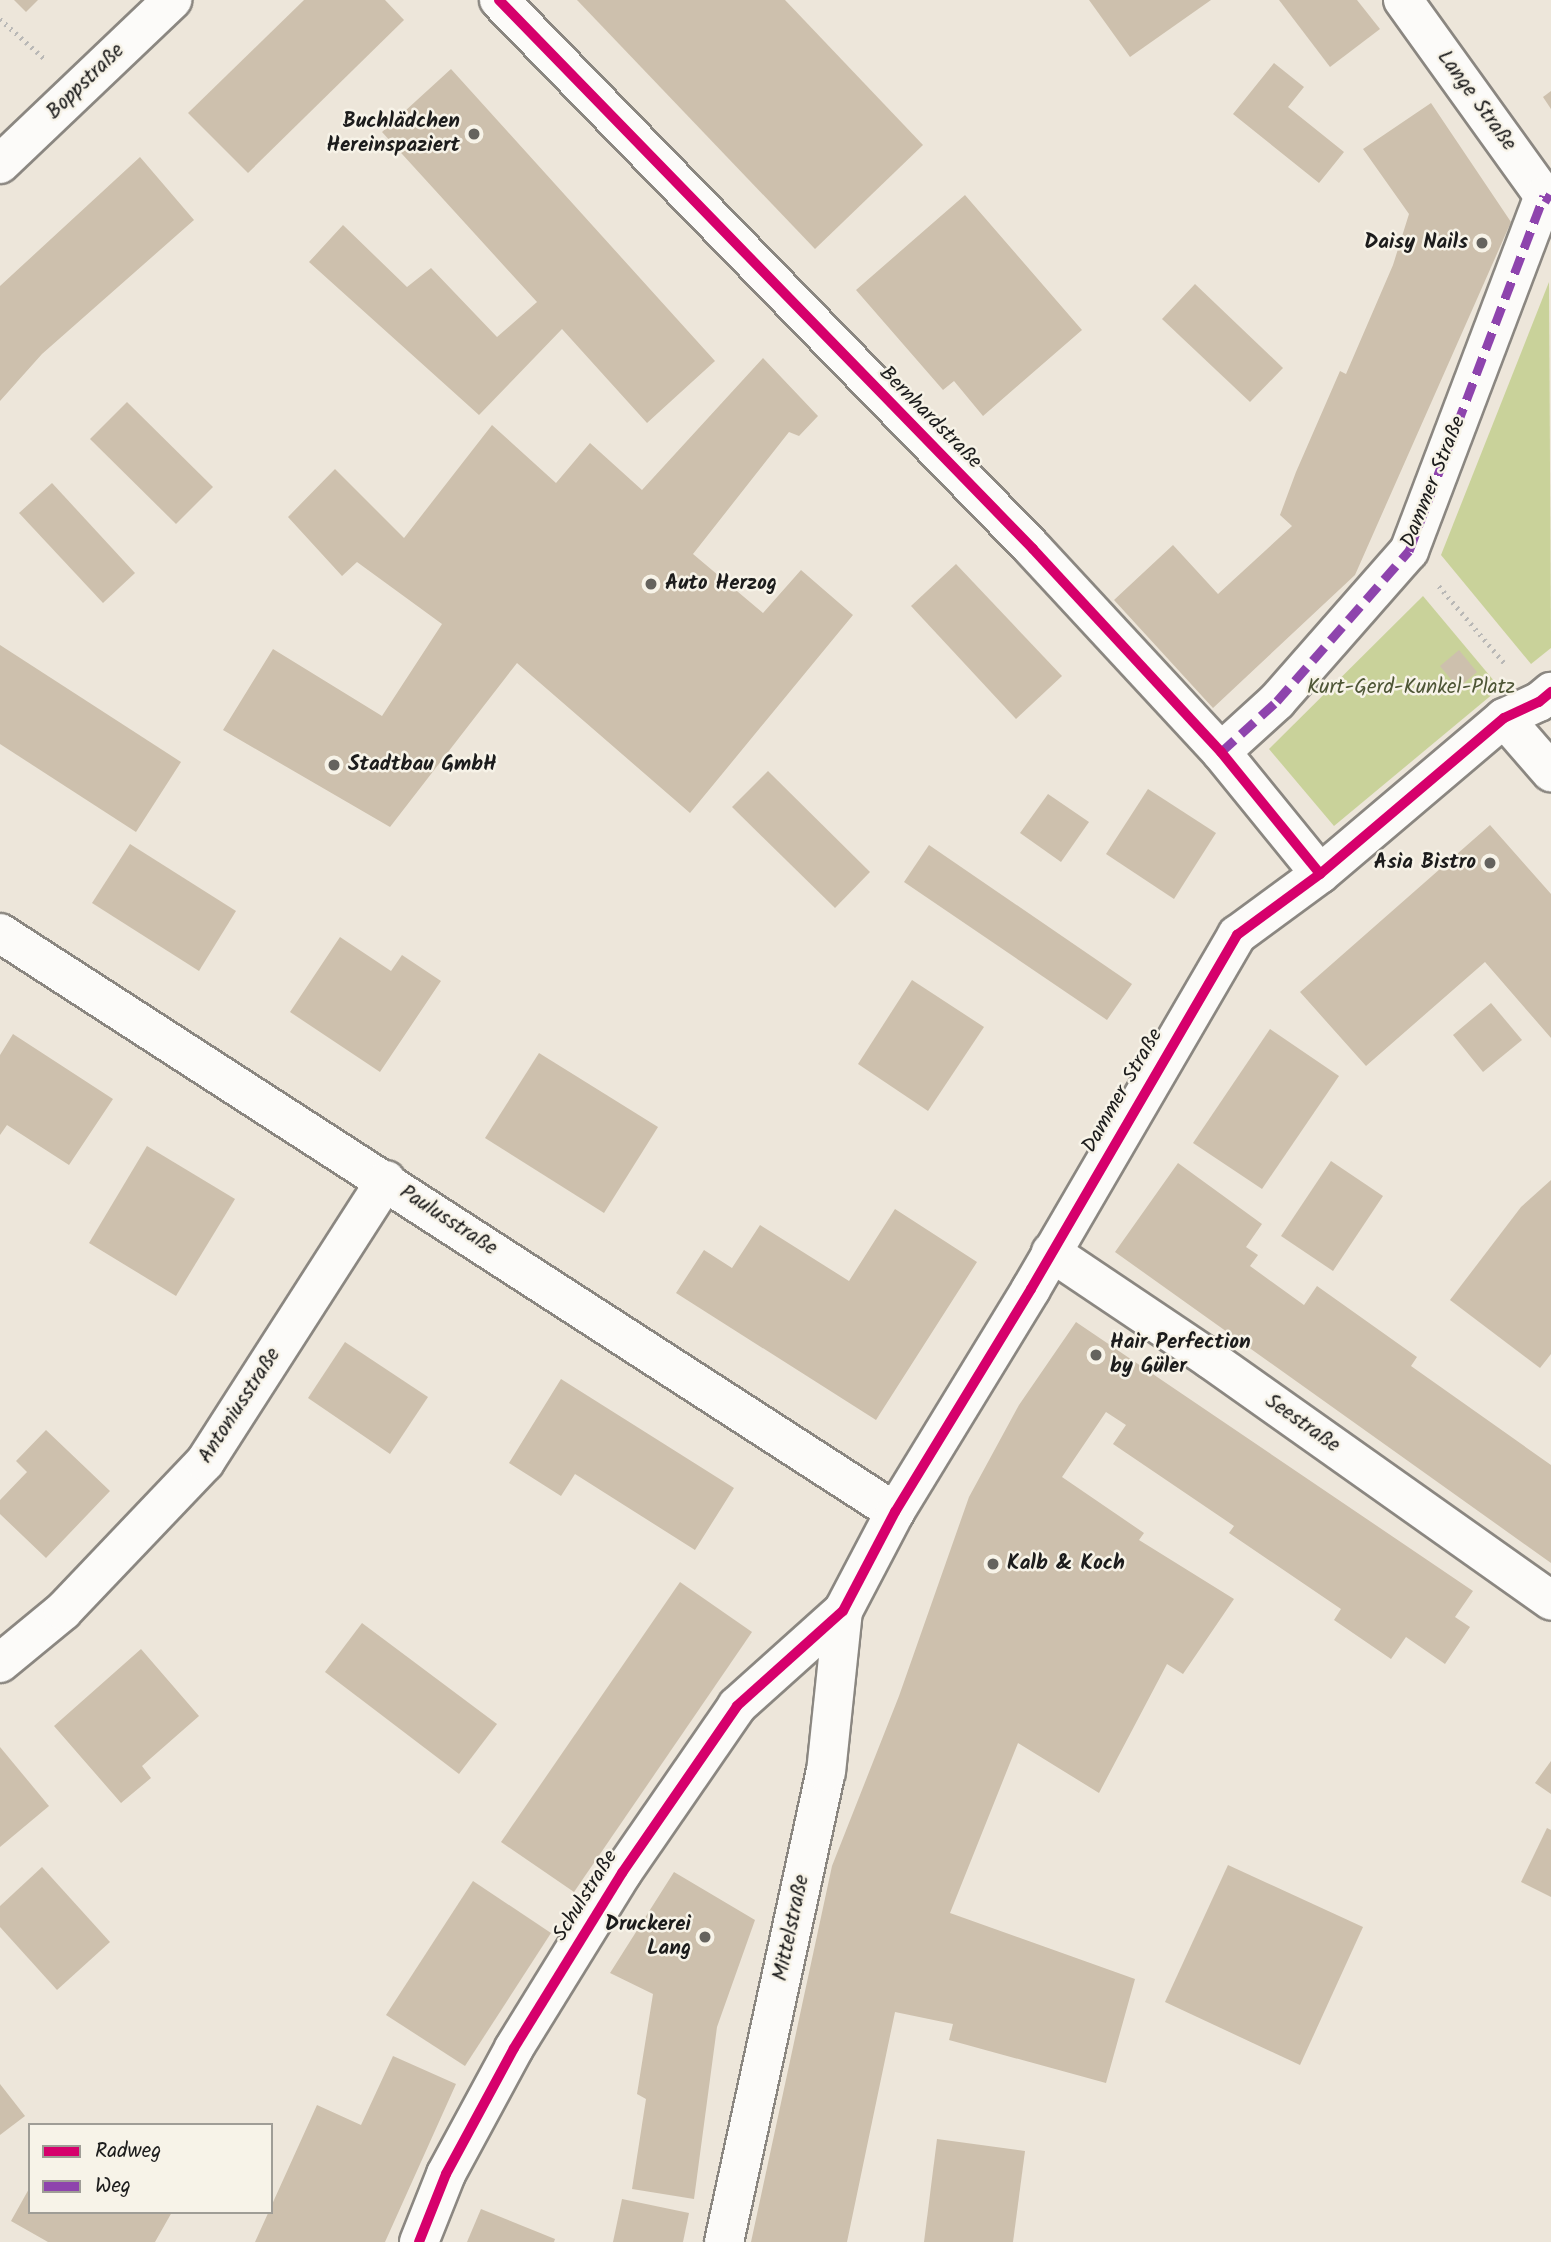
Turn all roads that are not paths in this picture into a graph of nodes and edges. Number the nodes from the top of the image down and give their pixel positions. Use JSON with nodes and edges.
{"nodes":[{"id":1,"x":172,"y":0,"type":"edge"},
{"id":2,"x":499,"y":0,"type":"edge"},
{"id":3,"x":1404,"y":0,"type":"edge"},
{"id":4,"x":0,"y":164,"type":"edge"},
{"id":5,"x":1548,"y":198,"type":"edge"},
{"id":6,"x":1545,"y":697,"type":"edge"},
{"id":7,"x":1504,"y":718,"type":"junction"},
{"id":8,"x":1221,"y":752,"type":"junction"},
{"id":9,"x":1551,"y":772,"type":"edge"},
{"id":10,"x":1320,"y":874,"type":"junction"},
{"id":11,"x":0,"y":933,"type":"edge"},
{"id":12,"x":386,"y":1180,"type":"junction"},
{"id":13,"x":1051,"y":1252,"type":"junction"},
{"id":14,"x":895,"y":1512,"type":"junction"},
{"id":15,"x":1551,"y":1600,"type":"edge"},
{"id":16,"x":843,"y":1611,"type":"junction"},
{"id":17,"x":0,"y":1663,"type":"edge"},
{"id":18,"x":419,"y":2242,"type":"edge"},
{"id":19,"x":723,"y":2242,"type":"edge"}],
"edges":[{"from":1,"to":4,"type":"street","name":"Boppstraße"},
{"from":2,"to":8,"type":"street","name":"Bernhardstraße"},
{"from":3,"to":5,"type":"street","name":"Lange Straße"},
{"from":5,"to":8,"type":"street","name":"Dammer Straße"},
{"from":6,"to":7,"type":"street","name":"Dammer Straße"},
{"from":7,"to":9,"type":"street"},
{"from":7,"to":10,"type":"street","name":"Dammer Straße"},
{"from":8,"to":10,"type":"street","name":"Bernhardstraße"},
{"from":10,"to":13,"type":"street","name":"Dammer Straße"},
{"from":11,"to":12,"type":"street","name":"Paulusstraße"},
{"from":12,"to":14,"type":"street","name":"Paulusstraße"},
{"from":12,"to":17,"type":"street","name":"Antoniusstraße"},
{"from":13,"to":14,"type":"street","name":"Dammer Straße"},
{"from":13,"to":15,"type":"street","name":"Seestraße"},
{"from":14,"to":16,"type":"street","name":"Dammer Straße"},
{"from":16,"to":18,"type":"street","name":"Schulstraße"},
{"from":16,"to":19,"type":"street","name":"Mittelstraße"}]}
